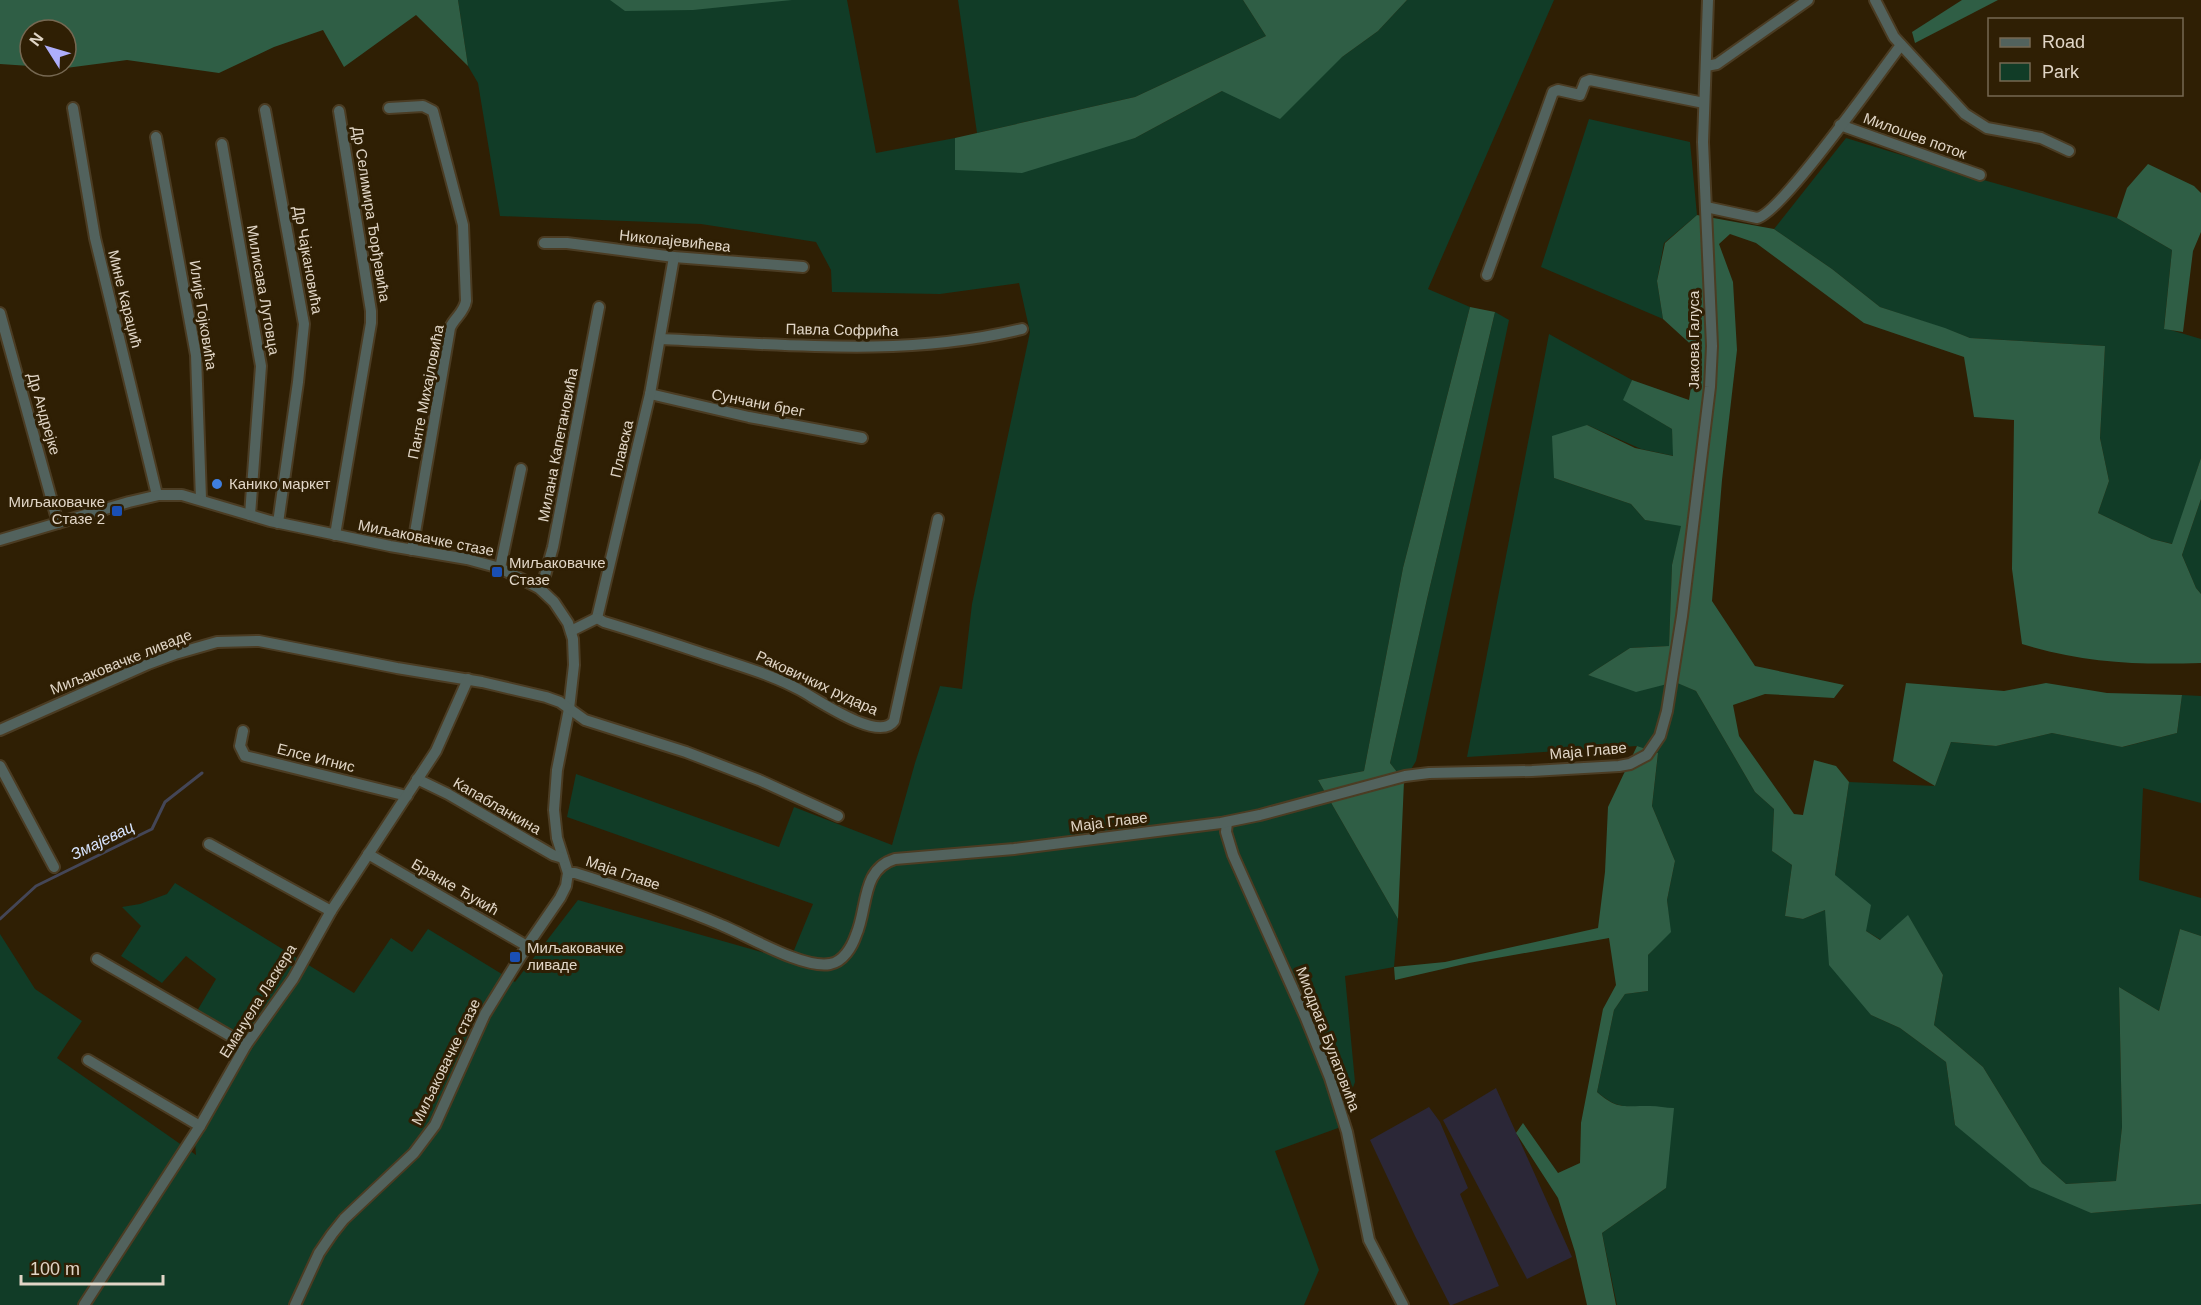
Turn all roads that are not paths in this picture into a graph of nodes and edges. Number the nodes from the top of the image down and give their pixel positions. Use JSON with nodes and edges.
{"nodes":[{"id":1,"x":1708,"y":0,"type":"edge"},
{"id":2,"x":1808,"y":0,"type":"edge"},
{"id":3,"x":1875,"y":0,"type":"edge"},
{"id":4,"x":1901,"y":45,"type":"junction"},
{"id":5,"x":1706,"y":66,"type":"junction"},
{"id":6,"x":1704,"y":103,"type":"junction"},
{"id":7,"x":73,"y":108,"type":"dead end"},
{"id":8,"x":389,"y":108,"type":"dead end"},
{"id":9,"x":265,"y":110,"type":"dead end"},
{"id":10,"x":339,"y":111,"type":"dead end"},
{"id":11,"x":1840,"y":125,"type":"junction"},
{"id":12,"x":156,"y":137,"type":"dead end"},
{"id":13,"x":222,"y":144,"type":"dead end"},
{"id":14,"x":2069,"y":152,"type":"dead end"},
{"id":15,"x":1980,"y":175,"type":"dead end"},
{"id":16,"x":1706,"y":207,"type":"junction"},
{"id":17,"x":544,"y":243,"type":"dead end"},
{"id":18,"x":674,"y":257,"type":"junction"},
{"id":19,"x":803,"y":267,"type":"dead end"},
{"id":20,"x":1487,"y":275,"type":"dead end"},
{"id":21,"x":599,"y":307,"type":"dead end"},
{"id":22,"x":0,"y":313,"type":"edge"},
{"id":23,"x":1022,"y":329,"type":"dead end"},
{"id":24,"x":660,"y":339,"type":"junction"},
{"id":25,"x":650,"y":394,"type":"junction"},
{"id":26,"x":862,"y":438,"type":"dead end"},
{"id":27,"x":521,"y":469,"type":"dead end"},
{"id":28,"x":157,"y":495,"type":"junction"},
{"id":29,"x":201,"y":499,"type":"junction"},
{"id":30,"x":250,"y":515,"type":"junction"},
{"id":31,"x":938,"y":519,"type":"dead end"},
{"id":32,"x":58,"y":523,"type":"junction"},
{"id":33,"x":278,"y":523,"type":"junction"},
{"id":34,"x":335,"y":535,"type":"junction"},
{"id":35,"x":0,"y":540,"type":"edge"},
{"id":36,"x":412,"y":550,"type":"junction"},
{"id":37,"x":500,"y":568,"type":"junction"},
{"id":38,"x":539,"y":588,"type":"junction"},
{"id":39,"x":597,"y":618,"type":"junction"},
{"id":40,"x":571,"y":631,"type":"junction"},
{"id":41,"x":1673,"y":678,"type":"joint"},
{"id":42,"x":468,"y":679,"type":"junction"},
{"id":43,"x":569,"y":709,"type":"junction"},
{"id":44,"x":0,"y":730,"type":"edge"},
{"id":45,"x":243,"y":731,"type":"dead end"},
{"id":46,"x":0,"y":766,"type":"edge"},
{"id":47,"x":417,"y":779,"type":"junction"},
{"id":48,"x":407,"y":796,"type":"junction"},
{"id":49,"x":838,"y":816,"type":"dead end"},
{"id":50,"x":1227,"y":822,"type":"junction"},
{"id":51,"x":208,"y":844,"type":"dead end"},
{"id":52,"x":368,"y":854,"type":"junction"},
{"id":53,"x":563,"y":858,"type":"junction"},
{"id":54,"x":54,"y":867,"type":"dead end"},
{"id":55,"x":568,"y":873,"type":"junction"},
{"id":56,"x":332,"y":911,"type":"junction"},
{"id":57,"x":527,"y":946,"type":"junction"},
{"id":58,"x":97,"y":959,"type":"dead end"},
{"id":59,"x":246,"y":1045,"type":"junction"},
{"id":60,"x":88,"y":1060,"type":"dead end"},
{"id":61,"x":200,"y":1126,"type":"junction"},
{"id":62,"x":84,"y":1305,"type":"edge"},
{"id":63,"x":295,"y":1305,"type":"edge"},
{"id":64,"x":1403,"y":1305,"type":"edge"}],
"edges":[{"from":1,"to":5,"type":"street","name":"Јакова Галуса"},
{"from":2,"to":5,"type":"street"},
{"from":3,"to":4,"type":"street"},
{"from":4,"to":11,"type":"street","name":"Милошев поток"},
{"from":4,"to":14,"type":"street"},
{"from":5,"to":6,"type":"street","name":"Јакова Галуса"},
{"from":6,"to":16,"type":"street","name":"Јакова Галуса"},
{"from":6,"to":20,"type":"street"},
{"from":7,"to":28,"type":"street","name":"Мине Караџић"},
{"from":8,"to":36,"type":"street","name":"Панте Михајловића"},
{"from":9,"to":33,"type":"street","name":"Др Чајкановића"},
{"from":10,"to":34,"type":"street","name":"Др Селимира Ђорђевића"},
{"from":11,"to":15,"type":"street","name":"Милошев поток"},
{"from":11,"to":16,"type":"street","name":"Милошев поток"},
{"from":12,"to":29,"type":"street","name":"Илије Гојковића"},
{"from":13,"to":30,"type":"street","name":"Милисава Лутовца"},
{"from":16,"to":41,"type":"street","name":"Јакова Галуса"},
{"from":17,"to":18,"type":"street","name":"Николајевићева"},
{"from":18,"to":19,"type":"street","name":"Николајевићева"},
{"from":18,"to":24,"type":"street","name":"Плавска"},
{"from":21,"to":38,"type":"street","name":"Милана Капетановића"},
{"from":22,"to":32,"type":"street","name":"Др Андрејке"},
{"from":23,"to":24,"type":"street","name":"Павла Софрића"},
{"from":24,"to":25,"type":"street","name":"Плавска"},
{"from":25,"to":26,"type":"street","name":"Сунчани брег"},
{"from":25,"to":39,"type":"street","name":"Плавска"},
{"from":27,"to":37,"type":"street"},
{"from":28,"to":29,"type":"street","name":"Миљаковачке стазе"},
{"from":28,"to":32,"type":"street","name":"Миљаковачке стазе"},
{"from":29,"to":30,"type":"street","name":"Миљаковачке стазе"},
{"from":30,"to":33,"type":"street","name":"Миљаковачке стазе"},
{"from":31,"to":39,"type":"street","name":"Раковичких рудара"},
{"from":32,"to":35,"type":"street","name":"Миљаковачке стазе"},
{"from":33,"to":34,"type":"street","name":"Миљаковачке стазе"},
{"from":34,"to":36,"type":"street","name":"Миљаковачке стазе"},
{"from":36,"to":37,"type":"street","name":"Миљаковачке стазе"},
{"from":37,"to":38,"type":"street","name":"Миљаковачке стазе"},
{"from":38,"to":40,"type":"street","name":"Миљаковачке стазе"},
{"from":39,"to":40,"type":"street"},
{"from":40,"to":43,"type":"street","name":"Миљаковачке стазе"},
{"from":41,"to":50,"type":"street","name":"Маја Главе"},
{"from":42,"to":43,"type":"street","name":"Миљаковачке ливаде"},
{"from":42,"to":44,"type":"street","name":"Миљаковачке ливаде"},
{"from":42,"to":47,"type":"street","name":"Емануела Ласкера"},
{"from":43,"to":49,"type":"street","name":"Миљаковачке ливаде"},
{"from":43,"to":53,"type":"street","name":"Миљаковачке стазе"},
{"from":45,"to":48,"type":"street","name":"Елсе Игнис"},
{"from":46,"to":54,"type":"street"},
{"from":47,"to":48,"type":"street","name":"Емануела Ласкера"},
{"from":47,"to":53,"type":"street","name":"Капабланкина"},
{"from":48,"to":52,"type":"street","name":"Емануела Ласкера"},
{"from":50,"to":55,"type":"street","name":"Маја Главе"},
{"from":50,"to":64,"type":"street","name":"Миодрага Булатовића"},
{"from":51,"to":56,"type":"street"},
{"from":52,"to":56,"type":"street","name":"Емануела Ласкера"},
{"from":52,"to":57,"type":"street","name":"Бранке Ђукић"},
{"from":53,"to":55,"type":"street","name":"Миљаковачке стазе"},
{"from":55,"to":57,"type":"street","name":"Миљаковачке стазе"},
{"from":56,"to":59,"type":"street","name":"Емануела Ласкера"},
{"from":57,"to":63,"type":"street","name":"Миљаковачке стазе"},
{"from":58,"to":59,"type":"street"},
{"from":59,"to":61,"type":"street","name":"Емануела Ласкера"},
{"from":60,"to":61,"type":"street"},
{"from":61,"to":62,"type":"street","name":"Емануела Ласкера"}]}
